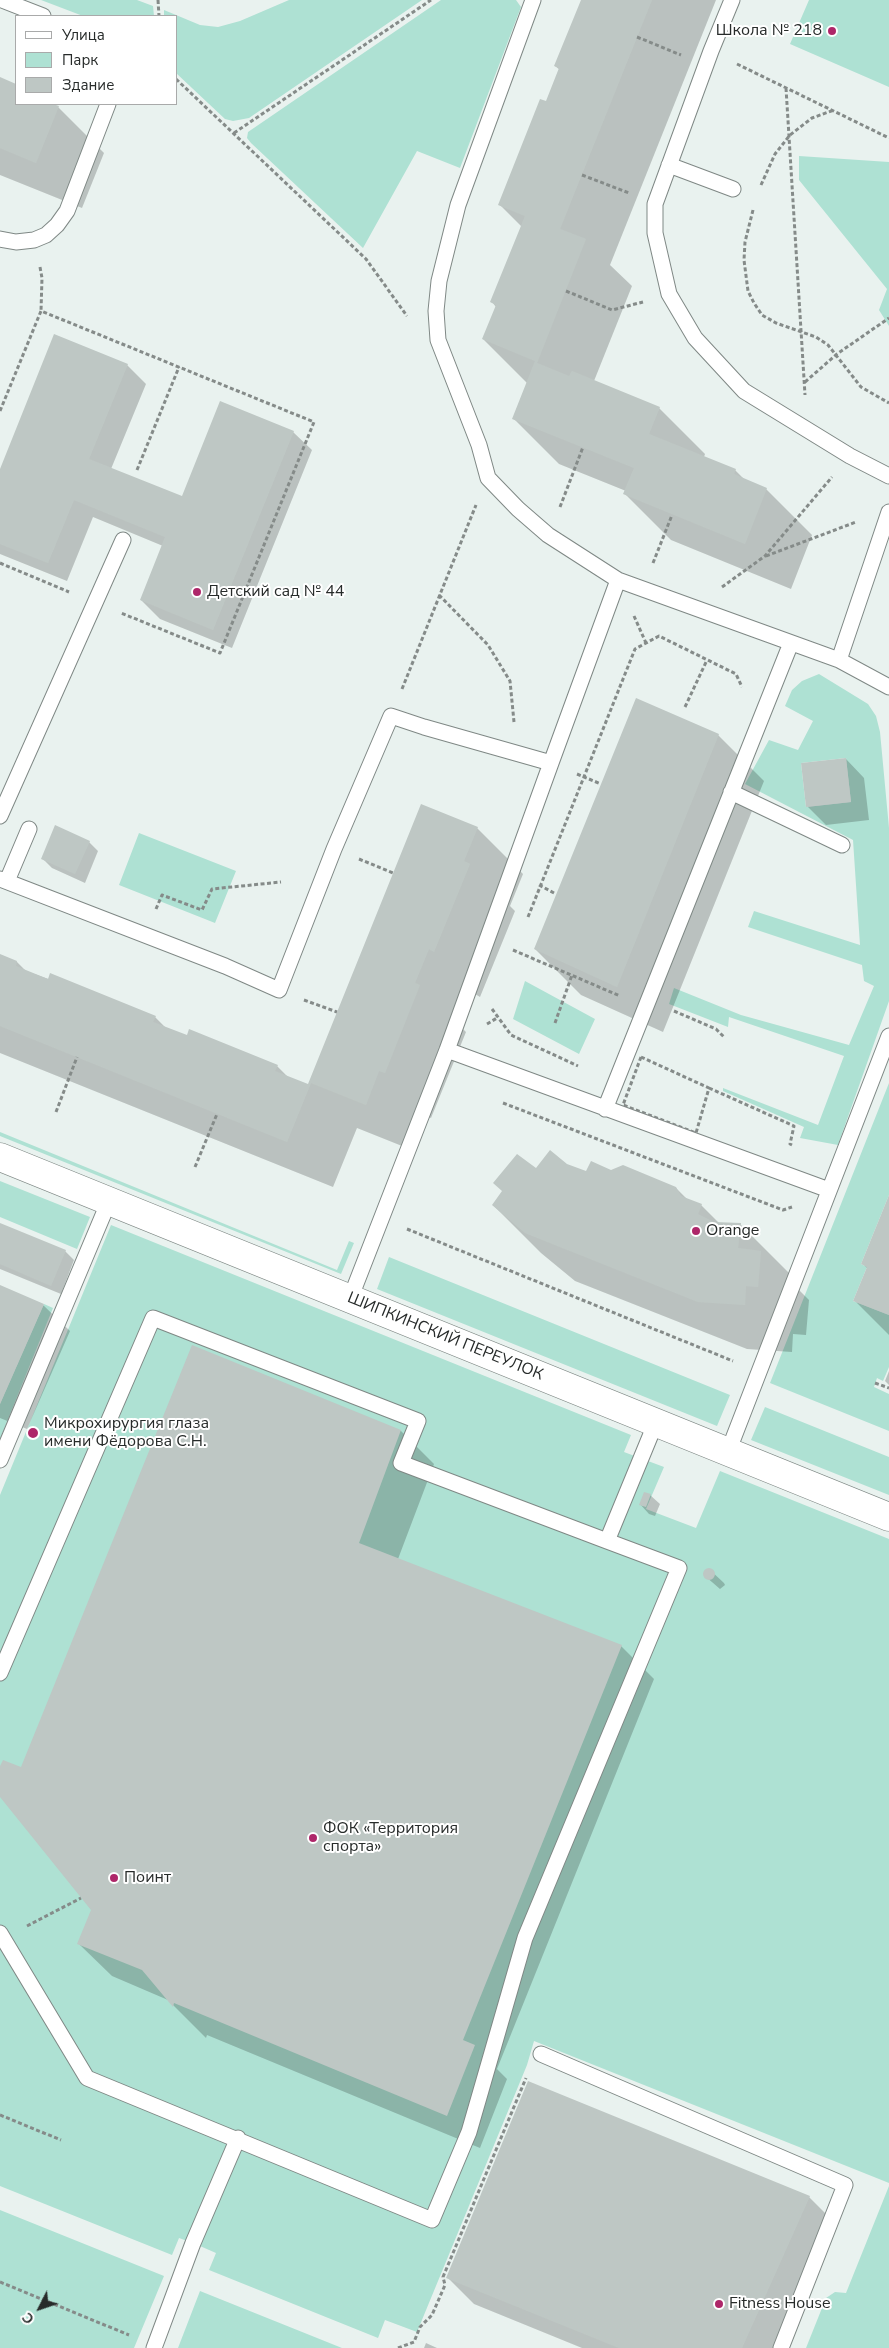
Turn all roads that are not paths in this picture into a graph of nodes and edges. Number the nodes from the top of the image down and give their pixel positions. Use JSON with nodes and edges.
{"nodes":[{"id":1,"x":2,"y":0,"type":"edge"},
{"id":2,"x":534,"y":0,"type":"edge"},
{"id":3,"x":732,"y":0,"type":"edge"},
{"id":4,"x":41,"y":15,"type":"edge"},
{"id":5,"x":108,"y":105,"type":"edge"},
{"id":6,"x":669,"y":165,"type":"junction"},
{"id":7,"x":733,"y":189,"type":"dead end"},
{"id":8,"x":0,"y":239,"type":"edge"},
{"id":9,"x":889,"y":476,"type":"edge"},
{"id":10,"x":889,"y":512,"type":"edge"},
{"id":11,"x":123,"y":540,"type":"dead end"},
{"id":12,"x":618,"y":580,"type":"junction"},
{"id":13,"x":791,"y":643,"type":"junction"},
{"id":14,"x":839,"y":660,"type":"junction"},
{"id":15,"x":889,"y":688,"type":"edge"},
{"id":16,"x":551,"y":763,"type":"junction"},
{"id":17,"x":731,"y":792,"type":"junction"},
{"id":18,"x":0,"y":816,"type":"edge"},
{"id":19,"x":29,"y":829,"type":"dead end"},
{"id":20,"x":842,"y":845,"type":"dead end"},
{"id":21,"x":3,"y":880,"type":"edge"},
{"id":22,"x":889,"y":1036,"type":"edge"},
{"id":23,"x":447,"y":1050,"type":"junction"},
{"id":24,"x":605,"y":1109,"type":"junction"},
{"id":25,"x":0,"y":1157,"type":"edge"},
{"id":26,"x":830,"y":1190,"type":"junction"},
{"id":27,"x":109,"y":1201,"type":"junction"},
{"id":28,"x":350,"y":1299,"type":"junction"},
{"id":29,"x":656,"y":1422,"type":"junction"},
{"id":30,"x":728,"y":1452,"type":"junction"},
{"id":31,"x":0,"y":1460,"type":"edge"},
{"id":32,"x":889,"y":1517,"type":"edge"},
{"id":33,"x":607,"y":1541,"type":"junction"},
{"id":34,"x":0,"y":1673,"type":"edge"},
{"id":35,"x":1,"y":1936,"type":"edge"},
{"id":36,"x":541,"y":2054,"type":"road end"},
{"id":37,"x":238,"y":2138,"type":"junction"},
{"id":38,"x":155,"y":2347,"type":"edge"},
{"id":39,"x":782,"y":2348,"type":"edge"}],
"edges":[{"from":1,"to":4,"type":"lane"},
{"from":2,"to":12,"type":"lane"},
{"from":3,"to":6,"type":"lane"},
{"from":5,"to":8,"type":"lane"},
{"from":6,"to":7,"type":"lane"},
{"from":6,"to":9,"type":"lane"},
{"from":10,"to":14,"type":"lane"},
{"from":11,"to":18,"type":"lane"},
{"from":12,"to":13,"type":"lane"},
{"from":12,"to":16,"type":"lane"},
{"from":13,"to":14,"type":"lane"},
{"from":13,"to":17,"type":"lane"},
{"from":14,"to":15,"type":"lane"},
{"from":16,"to":21,"type":"lane"},
{"from":16,"to":23,"type":"lane"},
{"from":17,"to":20,"type":"lane"},
{"from":17,"to":24,"type":"lane"},
{"from":19,"to":21,"type":"lane"},
{"from":22,"to":26,"type":"lane"},
{"from":23,"to":24,"type":"lane"},
{"from":23,"to":28,"type":"lane"},
{"from":24,"to":26,"type":"lane"},
{"from":25,"to":27,"type":"street","name":"ШИПКИНСКИЙ ПЕРЕУЛОК"},
{"from":26,"to":30,"type":"lane"},
{"from":27,"to":28,"type":"street","name":"ШИПКИНСКИЙ ПЕРЕУЛОК"},
{"from":27,"to":31,"type":"lane"},
{"from":28,"to":29,"type":"street","name":"ШИПКИНСКИЙ ПЕРЕУЛОК"},
{"from":29,"to":30,"type":"street","name":"ШИПКИНСКИЙ ПЕРЕУЛОК"},
{"from":29,"to":33,"type":"lane"},
{"from":30,"to":32,"type":"street","name":"ШИПКИНСКИЙ ПЕРЕУЛОК"},
{"from":33,"to":34,"type":"lane"},
{"from":33,"to":37,"type":"lane"},
{"from":35,"to":37,"type":"lane"},
{"from":36,"to":39,"type":"lane"},
{"from":37,"to":38,"type":"lane"}]}
